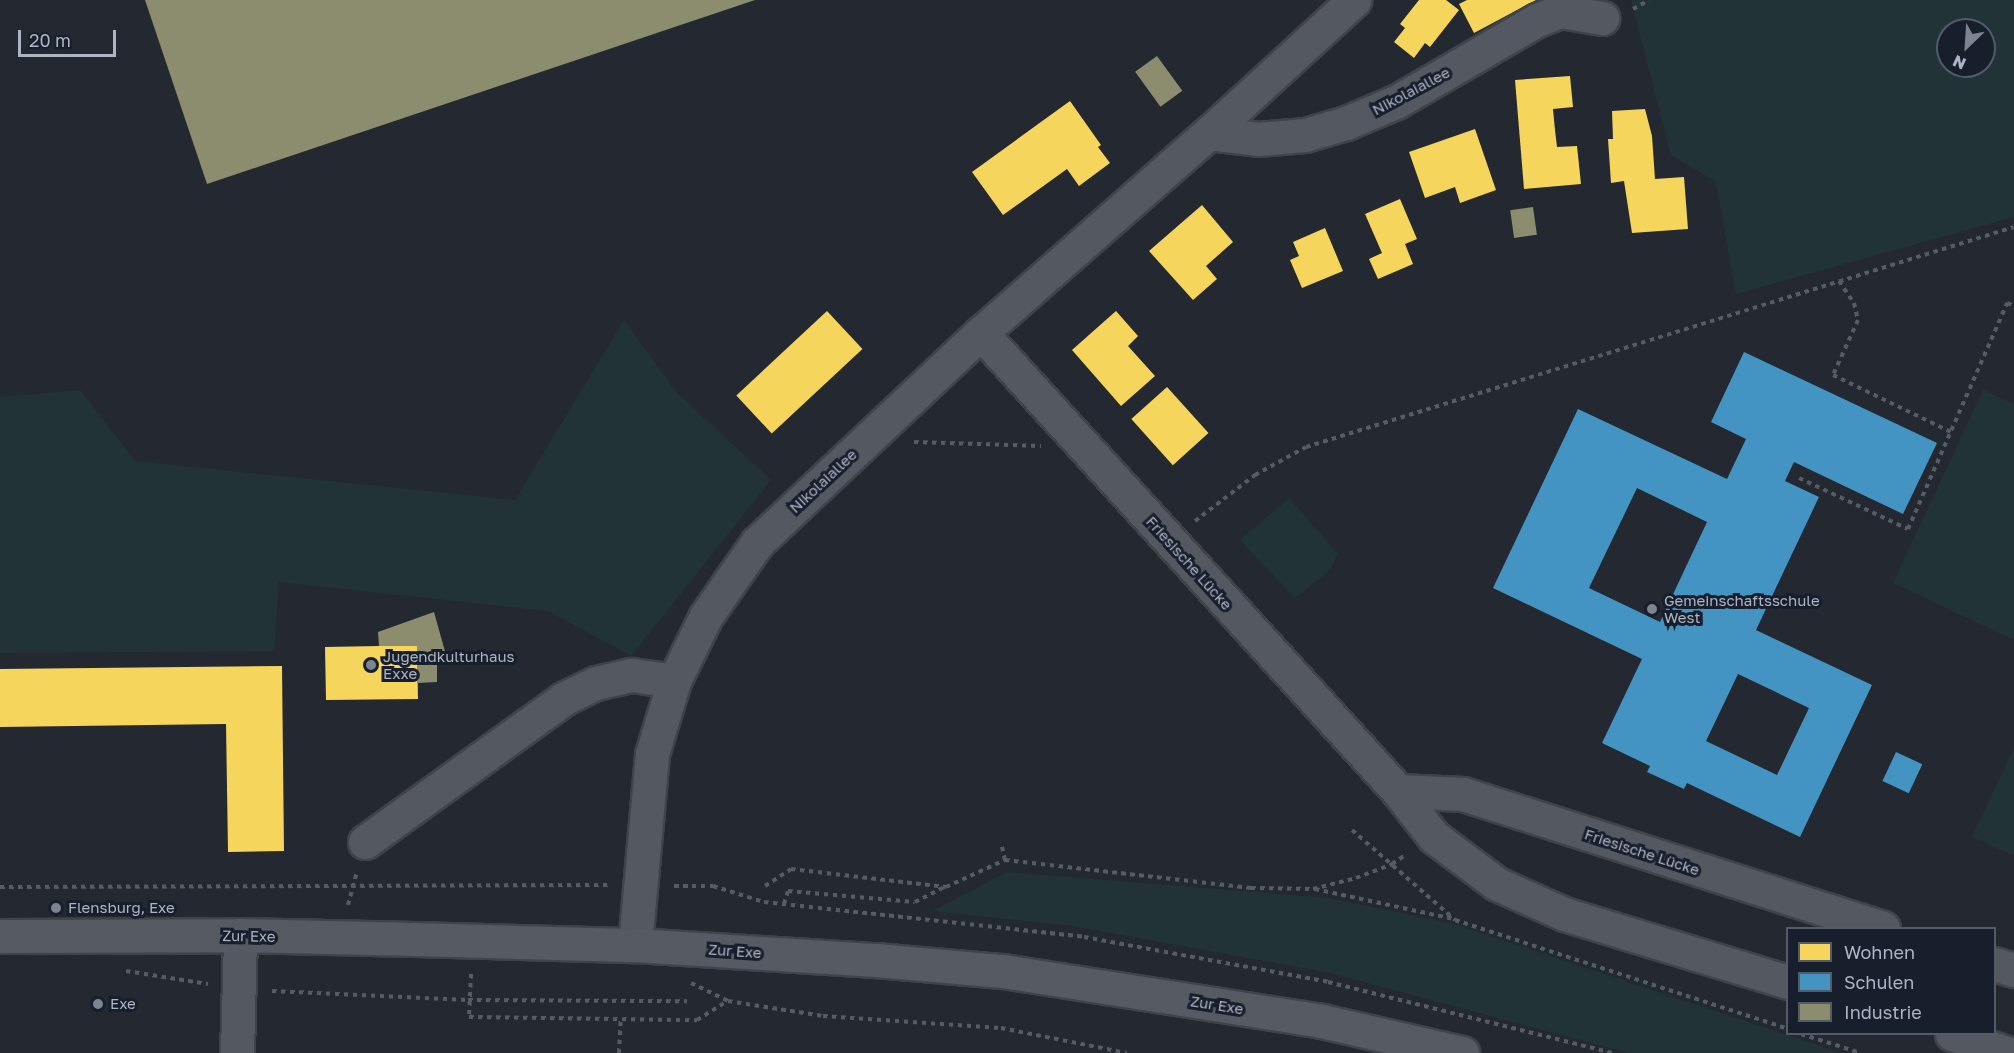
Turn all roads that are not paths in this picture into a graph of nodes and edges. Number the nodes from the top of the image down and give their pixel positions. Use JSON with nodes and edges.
{"nodes":[{"id":1,"x":1354,"y":0,"type":"edge"},
{"id":2,"x":1602,"y":18,"type":"dead end"},
{"id":3,"x":1209,"y":133,"type":"junction"},
{"id":4,"x":981,"y":333,"type":"junction"},
{"id":5,"x":674,"y":681,"type":"junction"},
{"id":6,"x":1398,"y":791,"type":"junction"},
{"id":7,"x":365,"y":842,"type":"road end"},
{"id":8,"x":1880,"y":927,"type":"edge"},
{"id":9,"x":240,"y":935,"type":"junction"},
{"id":10,"x":0,"y":936,"type":"edge"},
{"id":11,"x":635,"y":945,"type":"junction"},
{"id":12,"x":1996,"y":964,"type":"edge"},
{"id":13,"x":2014,"y":970,"type":"edge"},
{"id":14,"x":1786,"y":981,"type":"edge"},
{"id":15,"x":1955,"y":1035,"type":"edge"},
{"id":16,"x":237,"y":1053,"type":"edge"},
{"id":17,"x":1462,"y":1053,"type":"edge"},
{"id":18,"x":2007,"y":1053,"type":"edge"}],
"edges":[{"from":1,"to":3,"type":"street","name":"Nikolaiallee"},
{"from":2,"to":3,"type":"street","name":"Nikolaiallee"},
{"from":3,"to":4,"type":"street","name":"Nikolaiallee"},
{"from":4,"to":5,"type":"street","name":"Nikolaiallee"},
{"from":4,"to":6,"type":"street","name":"Friesische Lücke"},
{"from":5,"to":7,"type":"street"},
{"from":5,"to":11,"type":"street","name":"Nikolaiallee"},
{"from":6,"to":8,"type":"street","name":"Friesische Lücke"},
{"from":6,"to":14,"type":"street","name":"Friesische Lücke"},
{"from":9,"to":10,"type":"main road","name":"Zur Exe"},
{"from":9,"to":11,"type":"main road","name":"Zur Exe"},
{"from":9,"to":16,"type":"street"},
{"from":11,"to":17,"type":"main road","name":"Zur Exe"},
{"from":12,"to":13,"type":"street"},
{"from":15,"to":18,"type":"street"}]}
